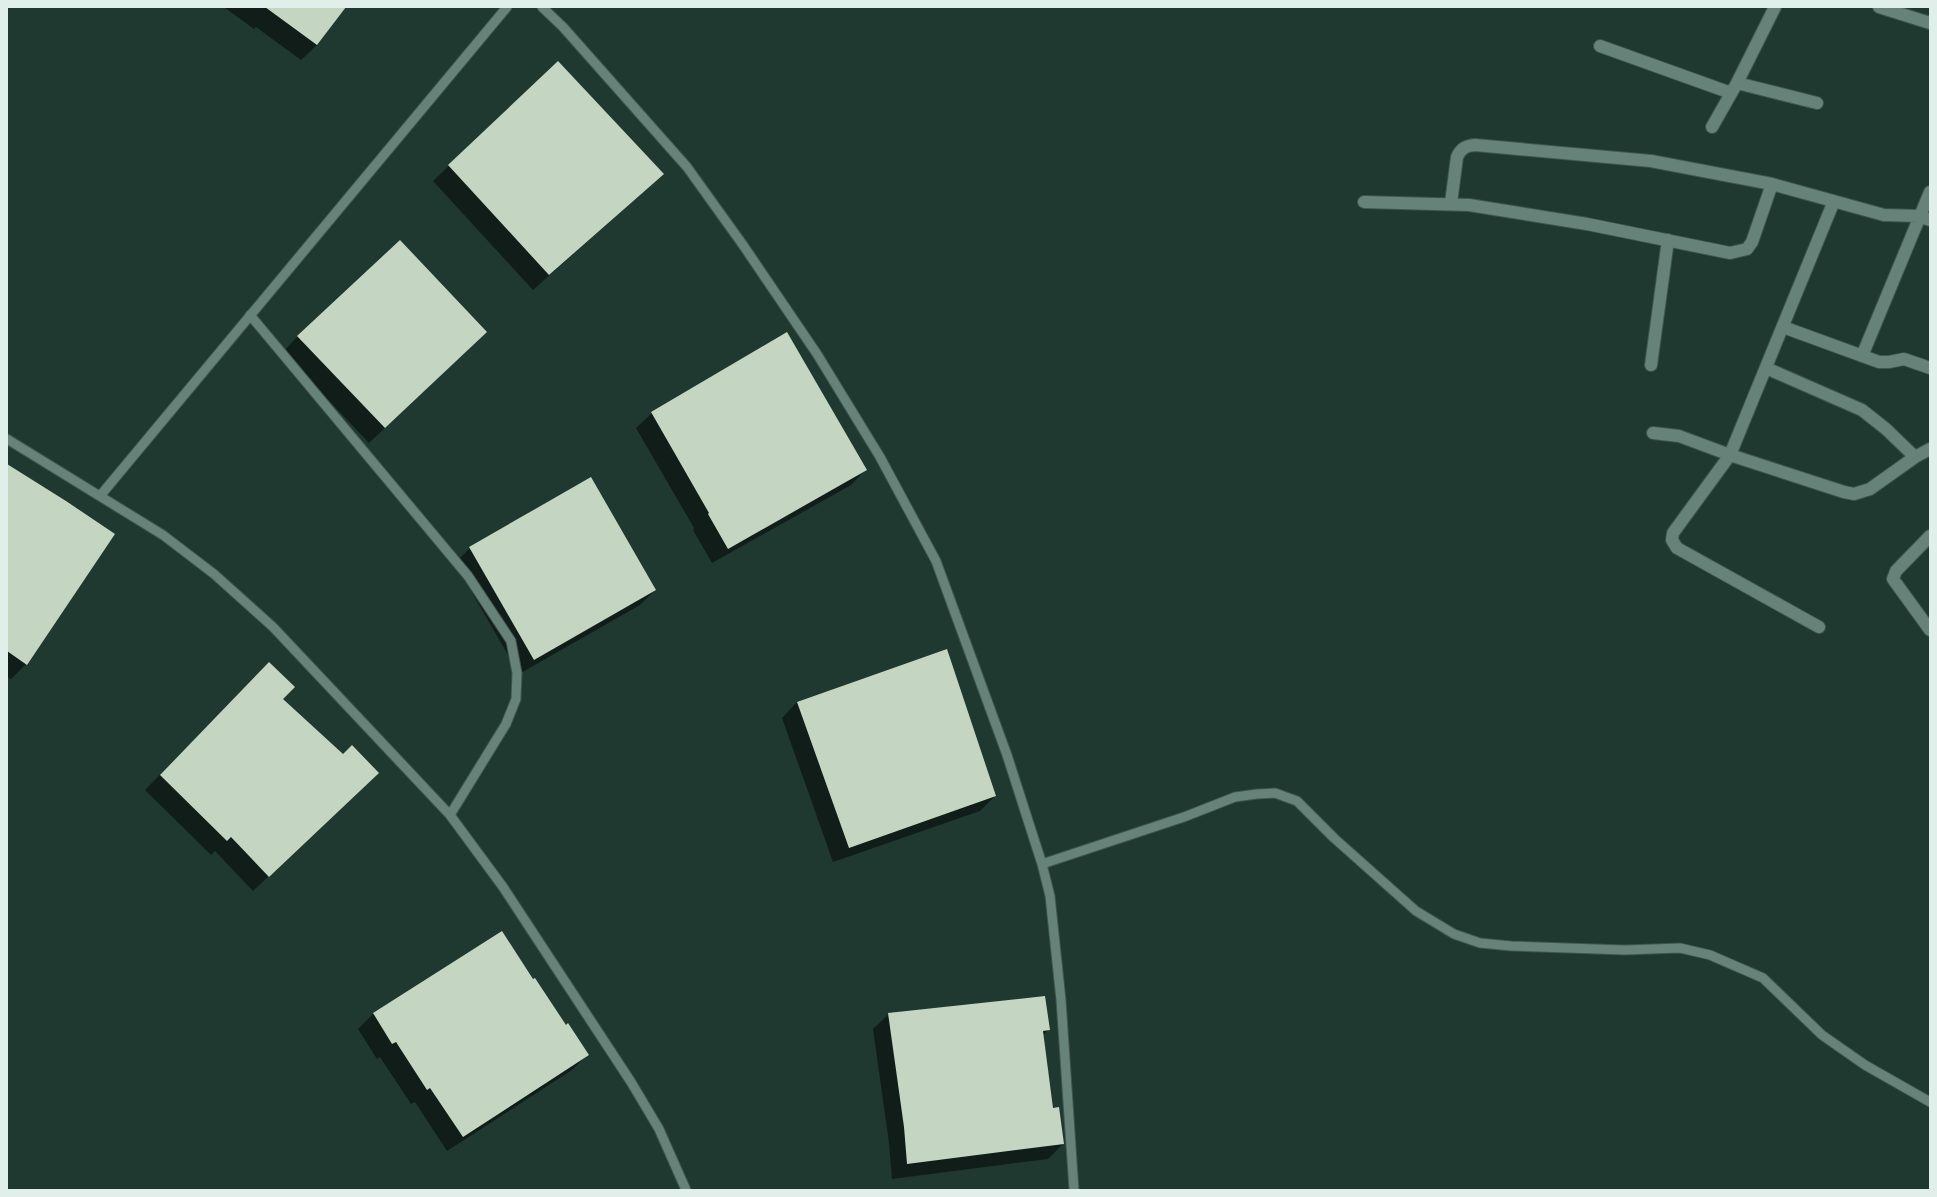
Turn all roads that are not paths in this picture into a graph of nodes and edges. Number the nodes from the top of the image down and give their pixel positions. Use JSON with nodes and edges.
{"nodes":[{"id":1,"x":507,"y":7,"type":"edge"},
{"id":2,"x":542,"y":7,"type":"edge"},
{"id":3,"x":1775,"y":7,"type":"edge"},
{"id":4,"x":1879,"y":7,"type":"edge"},
{"id":5,"x":1930,"y":23,"type":"edge"},
{"id":6,"x":1600,"y":46,"type":"dead end"},
{"id":7,"x":1734,"y":88,"type":"junction"},
{"id":8,"x":1817,"y":102,"type":"dead end"},
{"id":9,"x":1712,"y":126,"type":"dead end"},
{"id":10,"x":1772,"y":184,"type":"junction"},
{"id":11,"x":1930,"y":192,"type":"edge"},
{"id":12,"x":1834,"y":201,"type":"junction"},
{"id":13,"x":1364,"y":202,"type":"dead end"},
{"id":14,"x":1452,"y":203,"type":"junction"},
{"id":15,"x":1924,"y":218,"type":"edge"},
{"id":16,"x":1668,"y":240,"type":"junction"},
{"id":17,"x":250,"y":315,"type":"junction"},
{"id":18,"x":1783,"y":327,"type":"junction"},
{"id":19,"x":1862,"y":356,"type":"junction"},
{"id":20,"x":1651,"y":364,"type":"dead end"},
{"id":21,"x":1766,"y":368,"type":"junction"},
{"id":22,"x":1930,"y":368,"type":"edge"},
{"id":23,"x":1653,"y":433,"type":"dead end"},
{"id":24,"x":7,"y":439,"type":"edge"},
{"id":25,"x":1930,"y":449,"type":"edge"},
{"id":26,"x":1730,"y":456,"type":"junction"},
{"id":27,"x":1915,"y":457,"type":"junction"},
{"id":28,"x":100,"y":496,"type":"junction"},
{"id":29,"x":1930,"y":536,"type":"edge"},
{"id":30,"x":1819,"y":627,"type":"dead end"},
{"id":31,"x":1930,"y":630,"type":"edge"},
{"id":32,"x":450,"y":815,"type":"junction"},
{"id":33,"x":1042,"y":864,"type":"junction"},
{"id":34,"x":1930,"y":1102,"type":"edge"},
{"id":35,"x":686,"y":1190,"type":"edge"},
{"id":36,"x":1074,"y":1190,"type":"edge"}],
"edges":[{"from":1,"to":17,"type":"lane"},
{"from":2,"to":33,"type":"lane"},
{"from":3,"to":7,"type":"street"},
{"from":4,"to":5,"type":"street"},
{"from":6,"to":7,"type":"street"},
{"from":7,"to":8,"type":"street"},
{"from":7,"to":9,"type":"street"},
{"from":10,"to":12,"type":"street"},
{"from":10,"to":14,"type":"street"},
{"from":10,"to":16,"type":"street"},
{"from":11,"to":15,"type":"street"},
{"from":12,"to":15,"type":"street"},
{"from":12,"to":18,"type":"street"},
{"from":13,"to":14,"type":"street"},
{"from":14,"to":16,"type":"street"},
{"from":15,"to":19,"type":"street"},
{"from":16,"to":20,"type":"street"},
{"from":17,"to":28,"type":"lane"},
{"from":17,"to":32,"type":"lane"},
{"from":18,"to":19,"type":"street"},
{"from":18,"to":21,"type":"street"},
{"from":19,"to":22,"type":"street"},
{"from":21,"to":26,"type":"street"},
{"from":21,"to":27,"type":"street"},
{"from":23,"to":26,"type":"street"},
{"from":24,"to":28,"type":"lane"},
{"from":25,"to":27,"type":"street"},
{"from":26,"to":27,"type":"street"},
{"from":26,"to":30,"type":"street"},
{"from":28,"to":32,"type":"lane"},
{"from":29,"to":31,"type":"street"},
{"from":32,"to":35,"type":"lane"},
{"from":33,"to":34,"type":"lane"},
{"from":33,"to":36,"type":"lane"}]}
